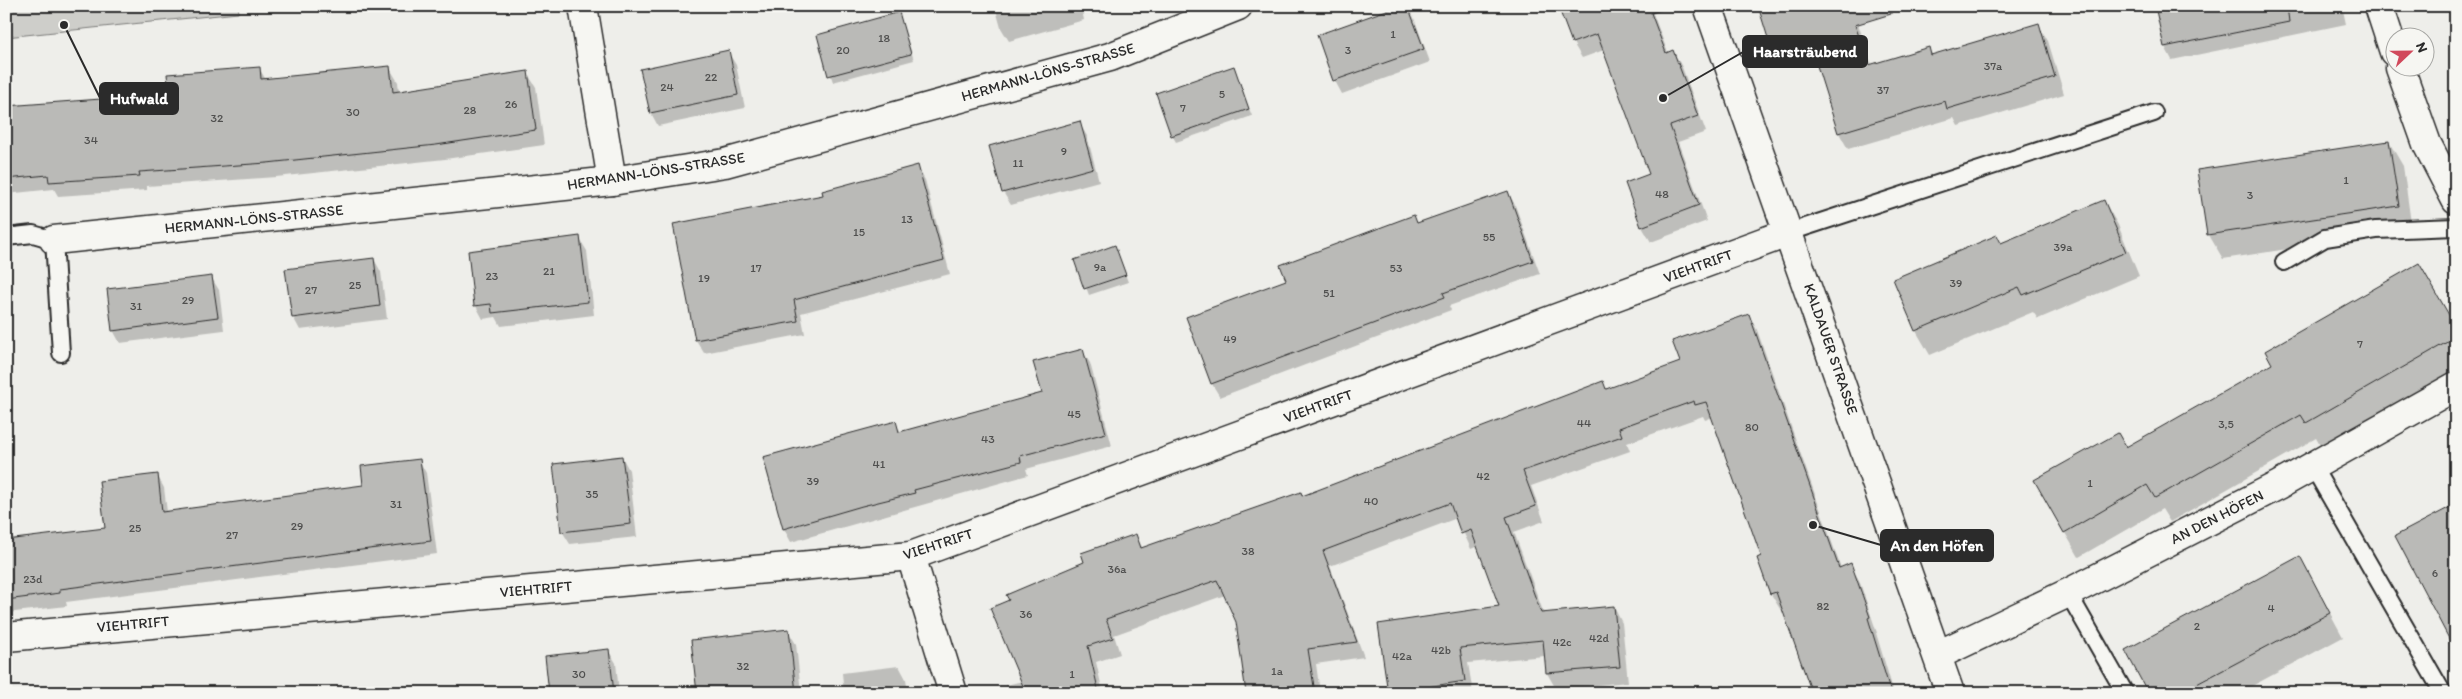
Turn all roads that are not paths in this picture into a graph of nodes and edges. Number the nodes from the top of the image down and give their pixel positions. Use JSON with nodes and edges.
{"nodes":[{"id":1,"x":583,"y":6,"type":"edge"},
{"id":2,"x":1238,"y":6,"type":"edge"},
{"id":3,"x":1708,"y":6,"type":"edge"},
{"id":4,"x":2378,"y":6,"type":"edge"},
{"id":5,"x":2386,"y":28,"type":"edge"},
{"id":6,"x":2404,"y":78,"type":"edge"},
{"id":7,"x":2154,"y":113,"type":"dead end"},
{"id":8,"x":612,"y":182,"type":"junction"},
{"id":9,"x":2456,"y":200,"type":"edge"},
{"id":10,"x":2456,"y":227,"type":"edge"},
{"id":11,"x":1790,"y":232,"type":"junction"},
{"id":12,"x":6,"y":237,"type":"edge"},
{"id":13,"x":54,"y":240,"type":"junction"},
{"id":14,"x":2284,"y":262,"type":"dead end"},
{"id":15,"x":61,"y":354,"type":"dead end"},
{"id":16,"x":2456,"y":386,"type":"edge"},
{"id":17,"x":2312,"y":465,"type":"junction"},
{"id":18,"x":911,"y":556,"type":"junction"},
{"id":19,"x":2068,"y":593,"type":"junction"},
{"id":20,"x":6,"y":637,"type":"edge"},
{"id":21,"x":1938,"y":655,"type":"junction"},
{"id":22,"x":953,"y":693,"type":"edge"},
{"id":23,"x":1950,"y":693,"type":"edge"},
{"id":24,"x":2125,"y":693,"type":"edge"},
{"id":25,"x":2443,"y":693,"type":"edge"}],
"edges":[{"from":1,"to":8,"type":"street"},
{"from":2,"to":8,"type":"street","name":"HERMANN-LÖNS-STRASSE"},
{"from":3,"to":11,"type":"street","name":"KALDAUER STRASSE"},
{"from":4,"to":5,"type":"street"},
{"from":6,"to":9,"type":"street"},
{"from":7,"to":11,"type":"lane"},
{"from":8,"to":13,"type":"street","name":"HERMANN-LÖNS-STRASSE"},
{"from":10,"to":14,"type":"lane"},
{"from":11,"to":18,"type":"street","name":"VIEHTRIFT"},
{"from":11,"to":21,"type":"street","name":"KALDAUER STRASSE"},
{"from":12,"to":13,"type":"lane"},
{"from":13,"to":15,"type":"lane"},
{"from":16,"to":17,"type":"street","name":"AN DEN HÖFEN"},
{"from":17,"to":19,"type":"street","name":"AN DEN HÖFEN"},
{"from":17,"to":25,"type":"lane"},
{"from":18,"to":20,"type":"street","name":"VIEHTRIFT"},
{"from":18,"to":22,"type":"street"},
{"from":19,"to":21,"type":"street","name":"AN DEN HÖFEN"},
{"from":19,"to":24,"type":"lane"},
{"from":21,"to":23,"type":"street","name":"KALDAUER STRASSE"}]}
